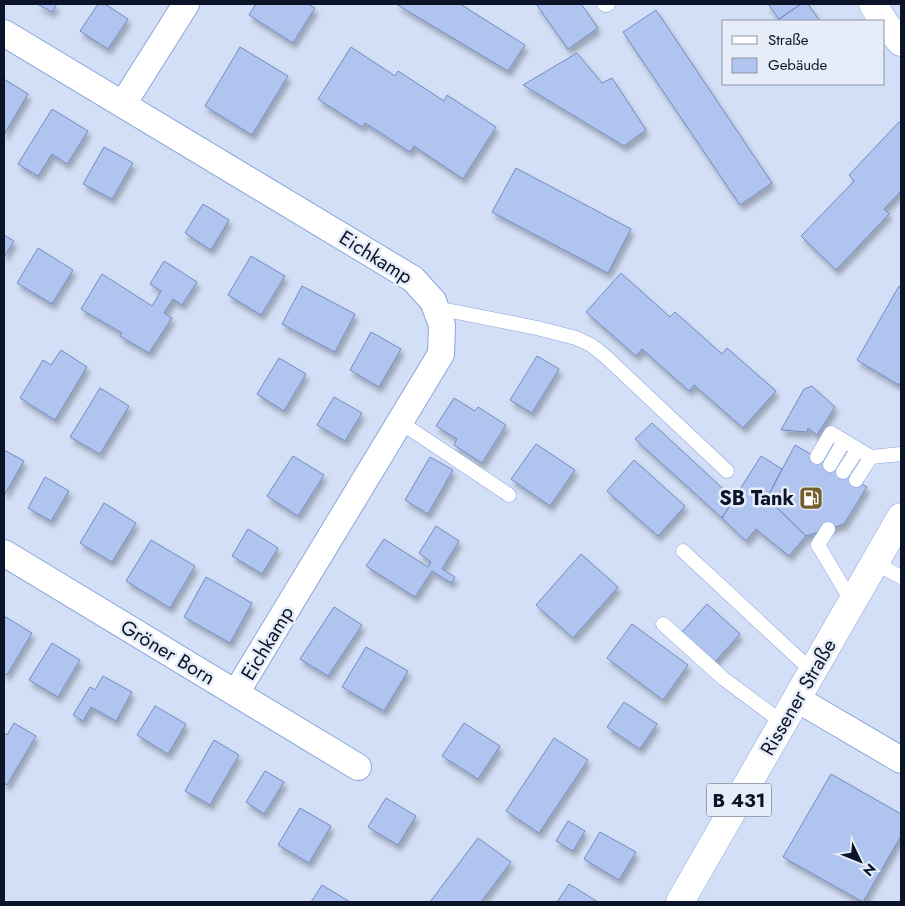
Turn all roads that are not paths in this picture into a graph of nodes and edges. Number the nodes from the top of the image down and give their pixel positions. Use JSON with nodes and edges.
{"nodes":[{"id":1,"x":186,"y":4,"type":"edge"},
{"id":2,"x":604,"y":4,"type":"edge"},
{"id":3,"x":608,"y":4,"type":"edge"},
{"id":4,"x":873,"y":4,"type":"edge"},
{"id":5,"x":883,"y":20,"type":"edge"},
{"id":6,"x":885,"y":24,"type":"edge"},
{"id":7,"x":4,"y":33,"type":"edge"},
{"id":8,"x":901,"y":42,"type":"edge"},
{"id":9,"x":124,"y":104,"type":"junction"},
{"id":10,"x":436,"y":308,"type":"junction"},
{"id":11,"x":400,"y":422,"type":"junction"},
{"id":12,"x":844,"y":441,"type":"junction"},
{"id":13,"x":858,"y":449,"type":"junction"},
{"id":14,"x":901,"y":454,"type":"edge"},
{"id":15,"x":871,"y":456,"type":"junction"},
{"id":16,"x":817,"y":457,"type":"dead end"},
{"id":17,"x":830,"y":465,"type":"dead end"},
{"id":18,"x":726,"y":471,"type":"dead end"},
{"id":19,"x":843,"y":472,"type":"dead end"},
{"id":20,"x":856,"y":480,"type":"dead end"},
{"id":21,"x":509,"y":495,"type":"dead end"},
{"id":22,"x":828,"y":529,"type":"dead end"},
{"id":23,"x":898,"y":531,"type":"edge"},
{"id":24,"x":683,"y":551,"type":"dead end"},
{"id":25,"x":4,"y":553,"type":"edge"},
{"id":26,"x":875,"y":563,"type":"junction"},
{"id":27,"x":901,"y":577,"type":"edge"},
{"id":28,"x":852,"y":602,"type":"junction"},
{"id":29,"x":663,"y":624,"type":"dead end"},
{"id":30,"x":813,"y":672,"type":"junction"},
{"id":31,"x":236,"y":693,"type":"junction"},
{"id":32,"x":797,"y":699,"type":"junction"},
{"id":33,"x":783,"y":723,"type":"junction"},
{"id":34,"x":901,"y":760,"type":"edge"},
{"id":35,"x":358,"y":767,"type":"dead end"},
{"id":36,"x":680,"y":902,"type":"edge"}],
"edges":[{"from":1,"to":9,"type":"street"},
{"from":2,"to":3,"type":"lane"},
{"from":4,"to":5,"type":"main road"},
{"from":6,"to":8,"type":"main road"},
{"from":7,"to":9,"type":"street","name":"Eichkamp"},
{"from":9,"to":10,"type":"street","name":"Eichkamp"},
{"from":10,"to":11,"type":"street","name":"Eichkamp"},
{"from":10,"to":18,"type":"lane"},
{"from":11,"to":21,"type":"lane"},
{"from":11,"to":31,"type":"street","name":"Eichkamp"},
{"from":12,"to":13,"type":"lane"},
{"from":12,"to":16,"type":"lane"},
{"from":12,"to":17,"type":"lane"},
{"from":13,"to":15,"type":"lane"},
{"from":13,"to":19,"type":"lane"},
{"from":14,"to":15,"type":"lane"},
{"from":15,"to":20,"type":"lane"},
{"from":22,"to":28,"type":"lane"},
{"from":23,"to":26,"type":"main road","name":"Rissener Straße","number":"B 431"},
{"from":24,"to":30,"type":"lane"},
{"from":25,"to":31,"type":"street","name":"Gröner Born"},
{"from":26,"to":27,"type":"lane"},
{"from":26,"to":28,"type":"main road","name":"Rissener Straße","number":"B 431"},
{"from":28,"to":30,"type":"main road","name":"Rissener Straße","number":"B 431"},
{"from":29,"to":33,"type":"lane"},
{"from":30,"to":32,"type":"main road","name":"Rissener Straße","number":"B 431"},
{"from":31,"to":35,"type":"street","name":"Gröner Born"},
{"from":32,"to":33,"type":"main road","name":"Rissener Straße","number":"B 431"},
{"from":32,"to":34,"type":"street"},
{"from":33,"to":36,"type":"main road","name":"Rissener Straße","number":"B 431"}]}
